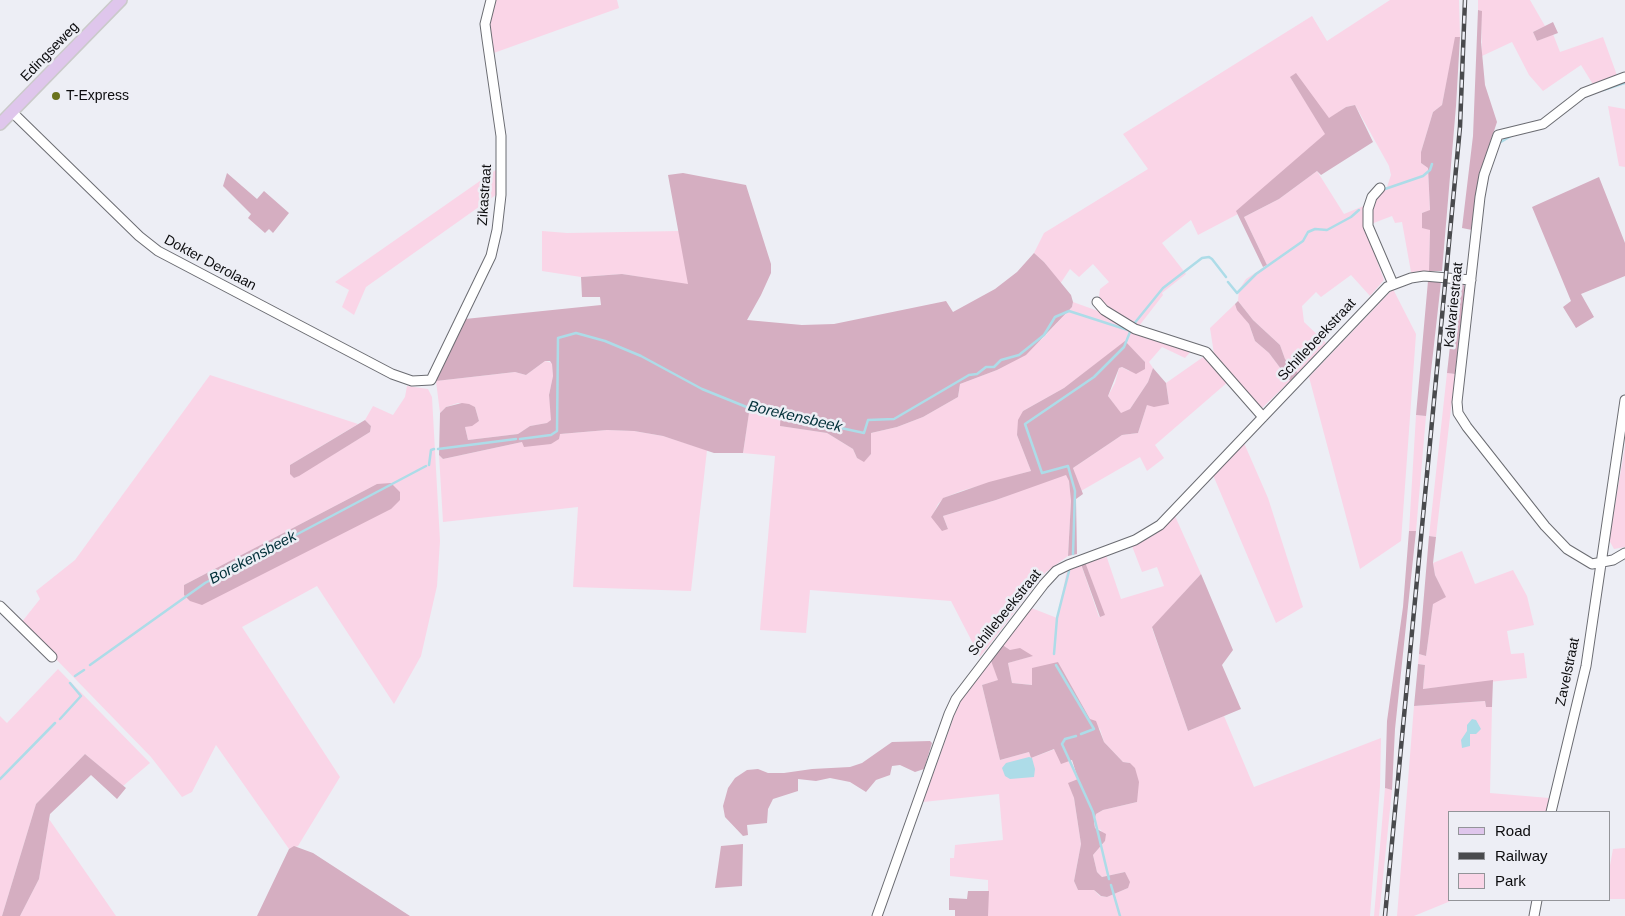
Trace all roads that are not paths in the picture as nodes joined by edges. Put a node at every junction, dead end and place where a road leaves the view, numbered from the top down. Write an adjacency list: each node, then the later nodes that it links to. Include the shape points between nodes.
1 (121, 0): 4 (main road, Edingseweg)
2 (491, 0): 10 (street, Zikastraat, via 486,39 502,152 502,195 497,230 491,256)
3 (1625, 77): 7 (street, Kalvariestraat, via 1583,92 1543,124 1498,135 1484,174)
4 (12, 112): 5 (main road, Edingseweg); 10 (street, Dokter Derolaan, via 158,251 392,374 412,381)
5 (0, 124)
6 (1380, 188): 8 (street, via 1368,209 1368,226)
7 (1471, 280): 8 (street, via 1424,276); 14 (street, Kalvariestraat, via 1458,413 1482,448 1556,539 1584,560)
8 (1392, 284): 12 (street, Schillebeekstraat)
9 (1097, 302): 12 (street, via 1135,329 1206,352)
10 (431, 380)
11 (1625, 400): 14 (street, Zavelstraat)
12 (1263, 417): 19 (street, Schillebeekstraat, via 1160,525 1135,540 1068,564 1056,572 964,686 949,714)
13 (1625, 553): 14 (street)
14 (1599, 564): 17 (street, Zavelstraat, via 1586,666)
15 (0, 606): 16 (street)
16 (52, 657)
17 (1551, 811)
18 (1537, 901): 20 (street)
19 (877, 916)
20 (1534, 916)

